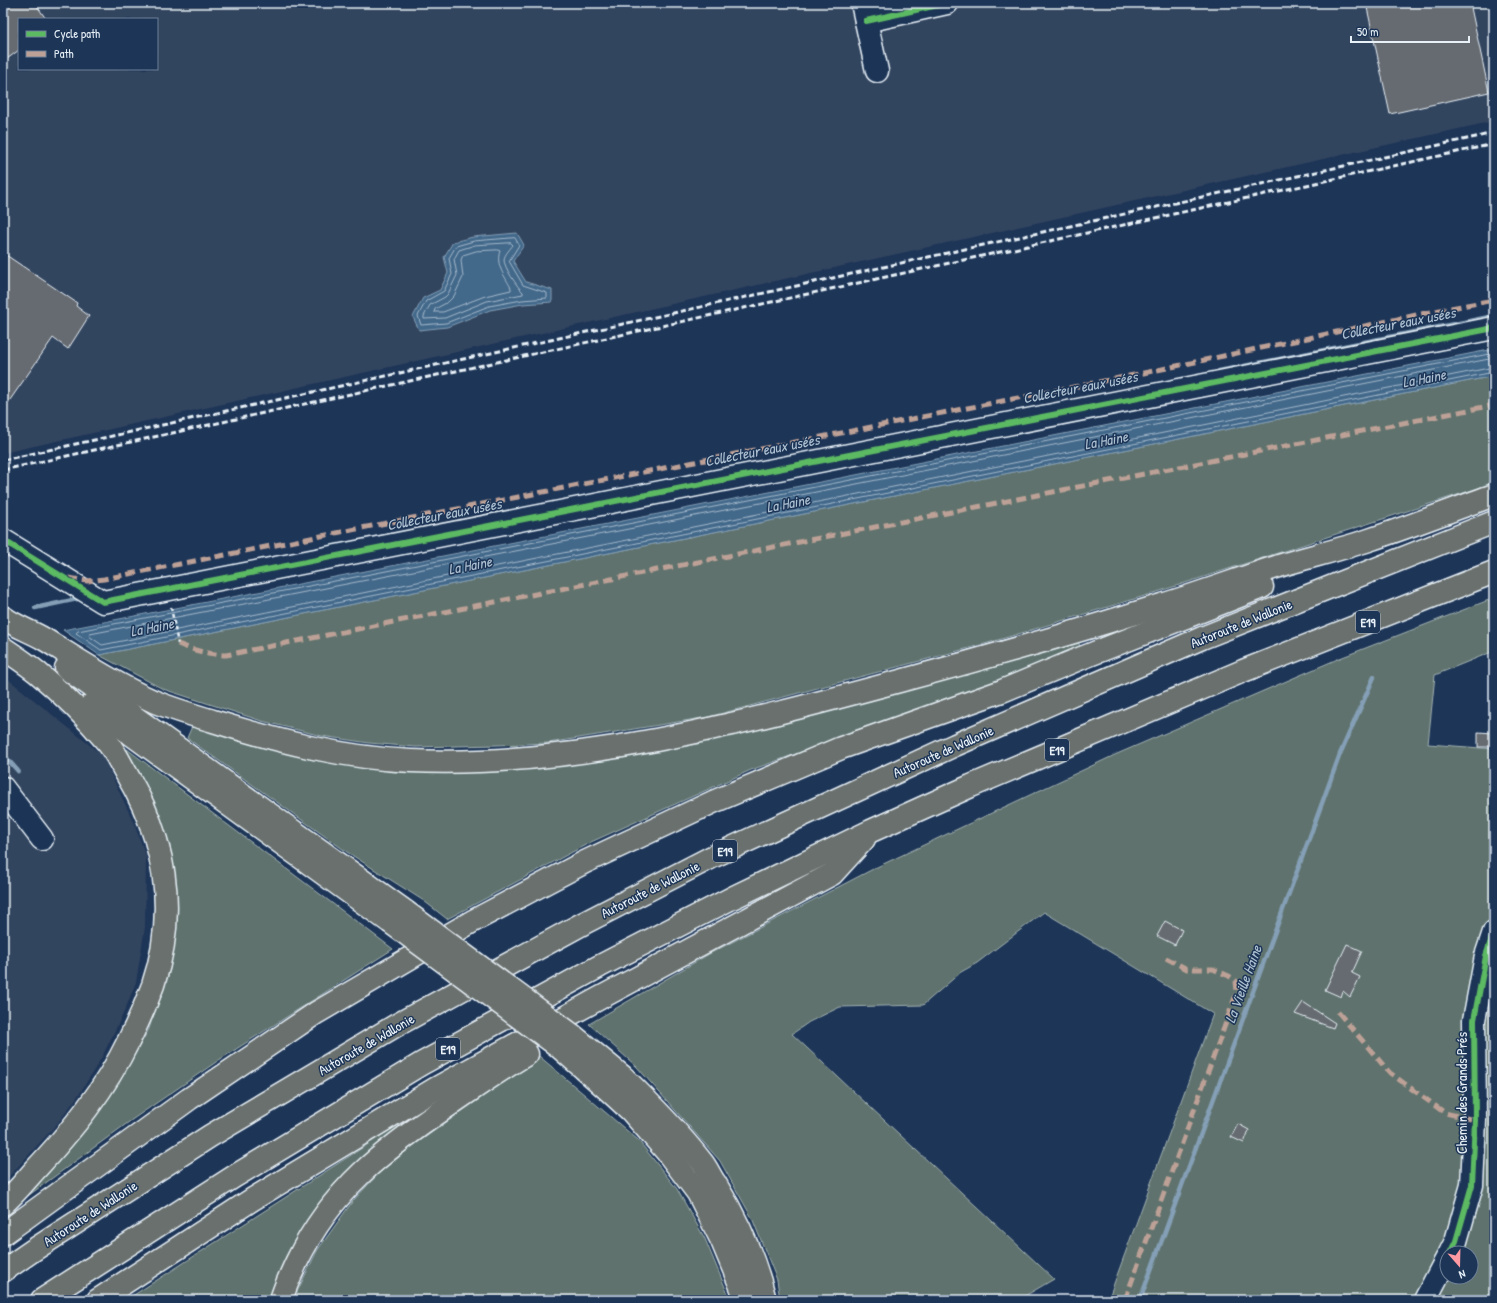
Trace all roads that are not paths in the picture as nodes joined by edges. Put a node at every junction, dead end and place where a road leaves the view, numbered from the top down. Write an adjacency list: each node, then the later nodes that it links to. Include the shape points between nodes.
1 (947, 3): 2 (street)
2 (864, 12): 3 (street)
3 (877, 71)
4 (1494, 328): 7 (street, via 103,602)
5 (1494, 495): 8 (highway)
6 (1494, 522): 23 (highway, Autoroute de Wallonie / E19, via 1195,641 955,745 712,857 395,1026 210,1136)
7 (3, 540)
8 (1365, 541): 10 (highway, via 991,657 785,711 630,744 481,762 408,761 358,755 298,745 252,733 154,701 88,667 39,636); 21 (highway, via 1296,573 1002,691 841,748 713,802 585,862 473,921 316,1013 189,1099)
9 (1494, 572): 14 (highway, E19, via 1243,671)
10 (9, 621): 16 (highway, via 25,639)
11 (3, 648): 12 (highway)
12 (37, 672): 16 (highway, via 63,684); 20 (highway, via 74,706 108,743 139,795 153,828 162,859 166,914 153,984 119,1060 74,1127)
13 (3, 788): 15 (street)
14 (871, 831): 18 (highway, via 832,874); 25 (highway, E19, via 732,898 600,966 421,1064 235,1176)
15 (42, 839)
16 (398, 917): 19 (highway, bridge, via 558,1046)
17 (1494, 932): 22 (street, Chemin des Grands Prés, via 1486,956 1474,1020 1475,1120 1472,1185)
18 (678, 955): 26 (highway, via 435,1089 254,1199); 27 (highway, via 594,1013 502,1069 404,1136 367,1167 336,1199 307,1241 284,1288)
19 (614, 1083): 28 (highway, via 637,1117 698,1193 722,1240); 29 (highway, via 663,1118 702,1163 725,1200 743,1237 760,1279)
20 (3, 1204)
21 (3, 1234)
22 (1454, 1245)
23 (3, 1271)
24 (1439, 1273): 30 (street)
25 (42, 1300)
26 (98, 1300)
27 (281, 1300)
28 (744, 1300)
29 (765, 1300)
30 (1424, 1300)

